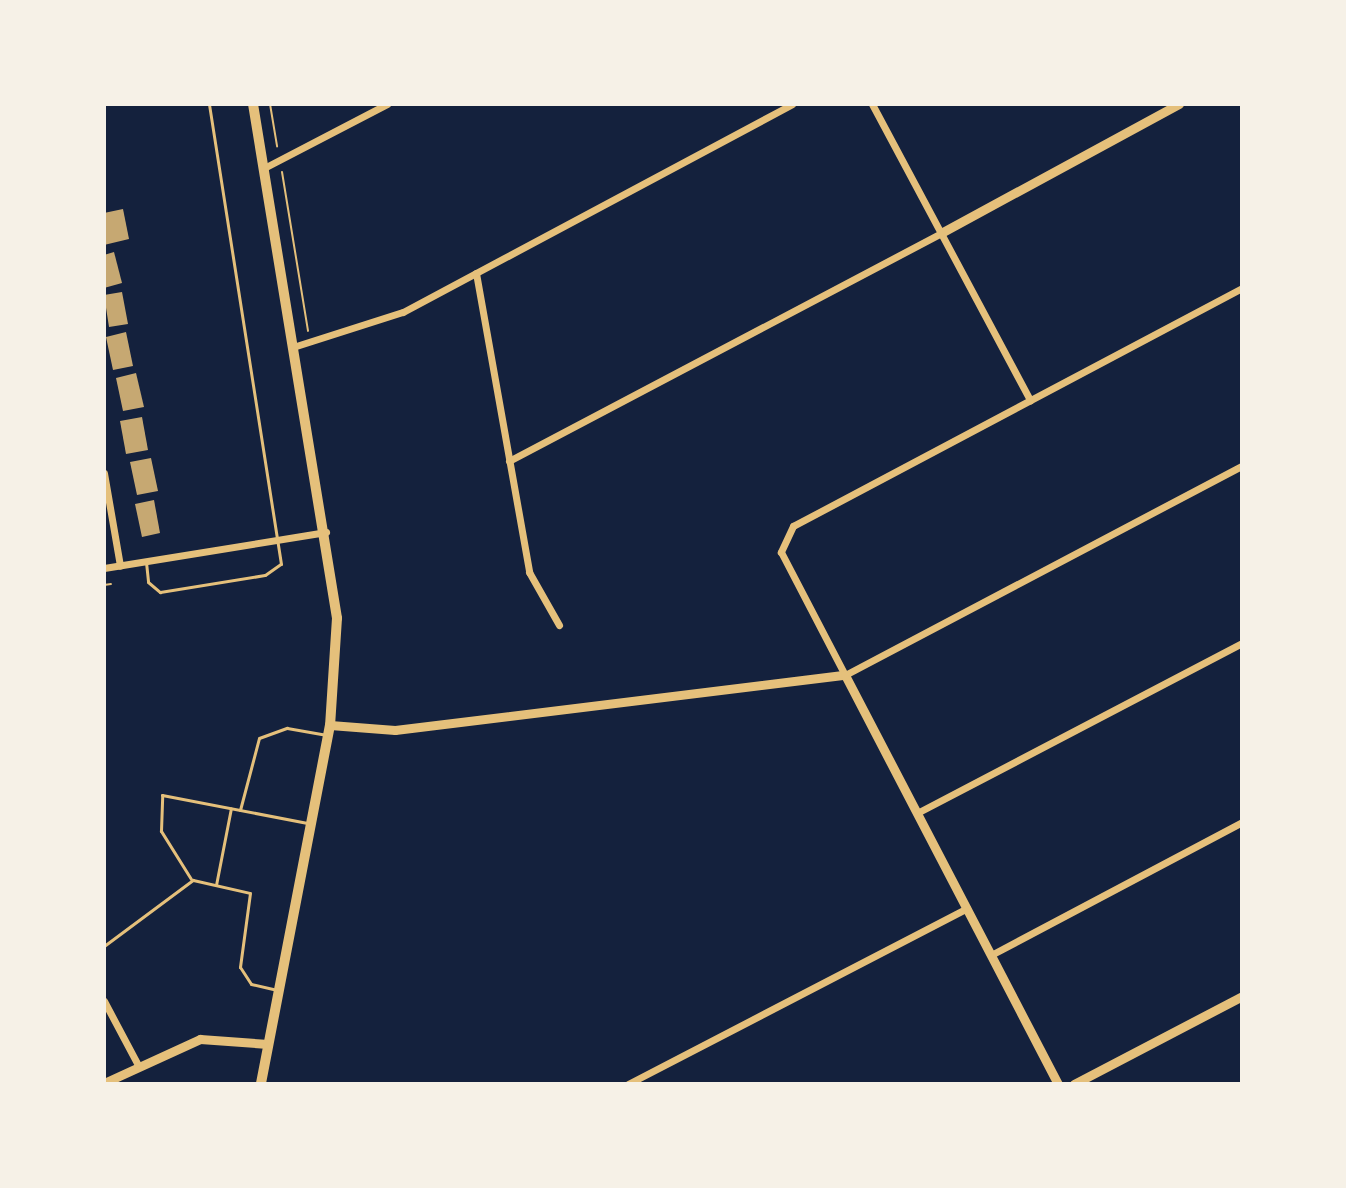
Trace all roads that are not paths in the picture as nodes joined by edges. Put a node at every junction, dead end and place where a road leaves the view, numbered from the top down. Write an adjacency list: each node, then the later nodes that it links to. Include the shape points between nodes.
1 (209, 104): 17 (lane)
2 (253, 104): 7 (main road)
3 (387, 104): 7 (street)
4 (792, 104): 9 (street)
5 (872, 104): 8 (street)
6 (1179, 104): 8 (street)
7 (264, 168): 11 (main road)
8 (941, 233): 12 (street); 13 (street)
9 (476, 273): 11 (street, via 375,325); 13 (street)
10 (1242, 288): 12 (street)
11 (293, 347): 16 (main road)
12 (1030, 400): 23 (street, via 793,526 782,543 783,560)
13 (509, 461): 21 (street, via 529,572)
14 (1242, 466): 23 (street)
15 (104, 473): 19 (street)
16 (326, 532): 17 (street); 24 (main road, via 337,618)
17 (277, 539): 18 (street); 18 (lane, via 281,564 265,575 160,592 148,582)
18 (146, 561): 19 (street)
19 (120, 566): 20 (street)
20 (104, 568)
21 (559, 625)
22 (1242, 643): 27 (street)
23 (845, 675): 24 (street, via 395,730); 27 (street)
24 (329, 731): 26 (lane, via 287,728 259,738); 29 (main road)
25 (231, 808): 26 (lane); 30 (lane, via 162,795 168,850); 31 (lane)
26 (240, 810): 29 (lane)
27 (917, 813): 32 (street)
28 (1242, 822): 34 (street)
29 (311, 824): 35 (main road)
30 (193, 880): 31 (lane); 33 (lane)
31 (216, 885): 35 (lane, via 250,893 240,967 251,984)
32 (967, 908): 34 (street); 42 (street)
33 (104, 946)
34 (991, 955): 43 (street)
35 (278, 991): 38 (main road)
36 (1242, 996): 44 (street)
37 (104, 1001): 39 (street)
38 (268, 1044): 39 (street, via 200,1039); 41 (main road)
39 (138, 1065): 40 (street)
40 (104, 1083)
41 (261, 1084)
42 (628, 1084)
43 (1058, 1084)
44 (1074, 1084)

